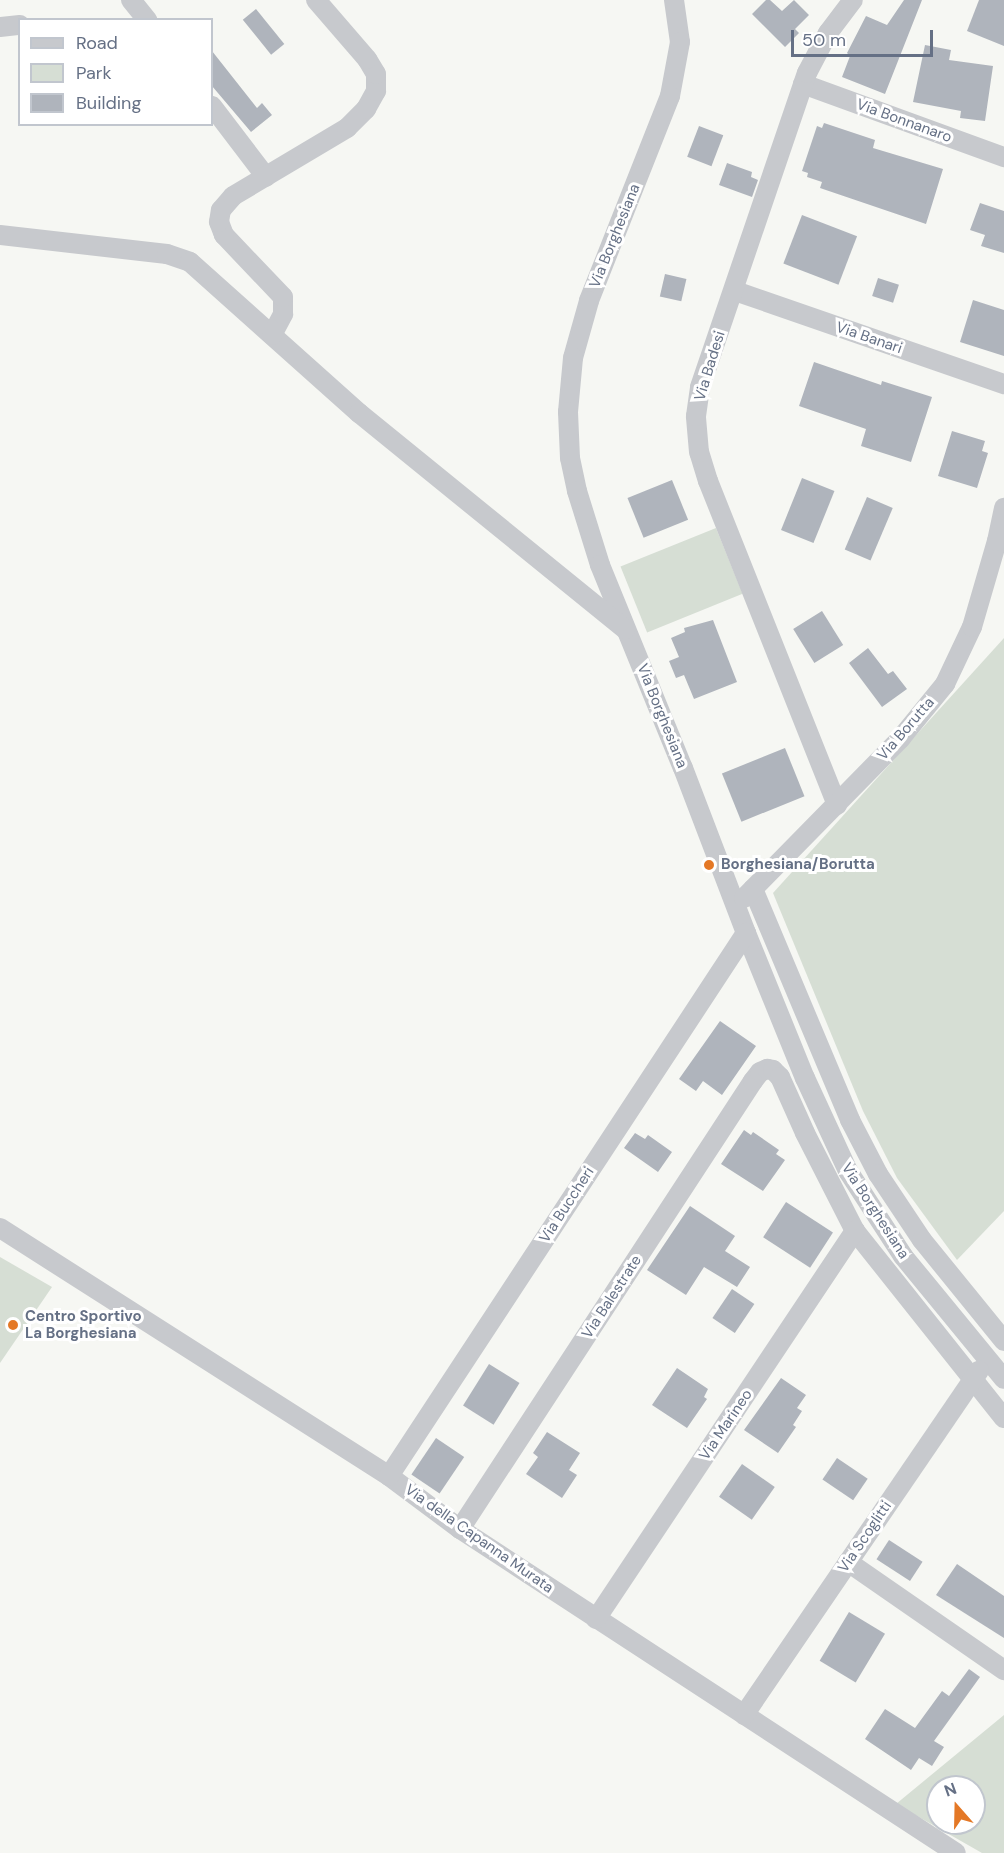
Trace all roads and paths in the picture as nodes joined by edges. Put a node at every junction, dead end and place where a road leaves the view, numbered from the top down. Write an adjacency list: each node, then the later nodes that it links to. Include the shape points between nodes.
1 (131, 0): 5 (street)
2 (316, 0): 11 (street, via 370,64 377,80 376,91 366,110 347,128)
3 (674, 0): 18 (street, Via Borghesiana, via 680,42 675,80 587,308 569,386 569,438 575,485)
4 (853, 0): 8 (street, Via Badesi, via 824,39)
5 (145, 18)
6 (18, 25): 7 (street)
7 (0, 27)
8 (803, 84): 10 (street, Via Bonnanaro); 13 (street, Via Badesi)
9 (213, 107): 11 (street)
10 (1004, 157)
11 (266, 177): 14 (street, via 228,200 219,222 228,240 283,297 283,314)
12 (0, 235): 14 (street, via 184,258)
13 (735, 291): 15 (street, Via Banari); 19 (street, Via Badesi, via 700,387 696,416 699,452)
14 (272, 335): 18 (street, via 359,413)
15 (1004, 384)
16 (1004, 508): 17 (street, Via Borutta)
17 (1001, 537): 19 (street, Via Borutta, via 972,627 950,676 913,724)
18 (626, 630): 21 (street, Via Borghesiana)
19 (837, 805): 20 (street, Via Borutta)
20 (753, 889): 21 (street, Via Borutta); 26 (street, Via Borghesiana, via 850,1120 878,1174)
21 (735, 906): 22 (street, Via Borghesiana)
22 (746, 933): 27 (street, Via Borghesiana, via 848,1172); 33 (street, Via Buccheri)
23 (767, 1069): 25 (street, Via Borghesiana, via 780,1077); 34 (street, Via Balestrate, via 753,1081)
24 (0, 1227): 33 (street, Via della Capanna Murata)
25 (855, 1231): 31 (street, Via Borghesiana); 36 (street, Via Marineo)
26 (922, 1240): 27 (street); 28 (street, Via Borghesiana)
27 (903, 1256): 29 (street, Via Borghesiana)
28 (1004, 1341)
29 (987, 1358): 30 (street, Via Borghesiana); 31 (street, Via Scoglitti)
30 (1004, 1379)
31 (973, 1380): 32 (street, Via Borghesiana); 35 (street, Via Scoglitti)
32 (1004, 1418)
33 (389, 1476): 34 (street, Via della Capanna Murata)
34 (460, 1529): 36 (street, Via della Capanna Murata)
35 (848, 1562): 37 (street); 38 (street, Via Scoglitti)
36 (596, 1619): 38 (street, Via della Capanna Murata)
37 (1004, 1670)
38 (744, 1715): 39 (street, Via della Capanna Murata)
39 (946, 1850)

